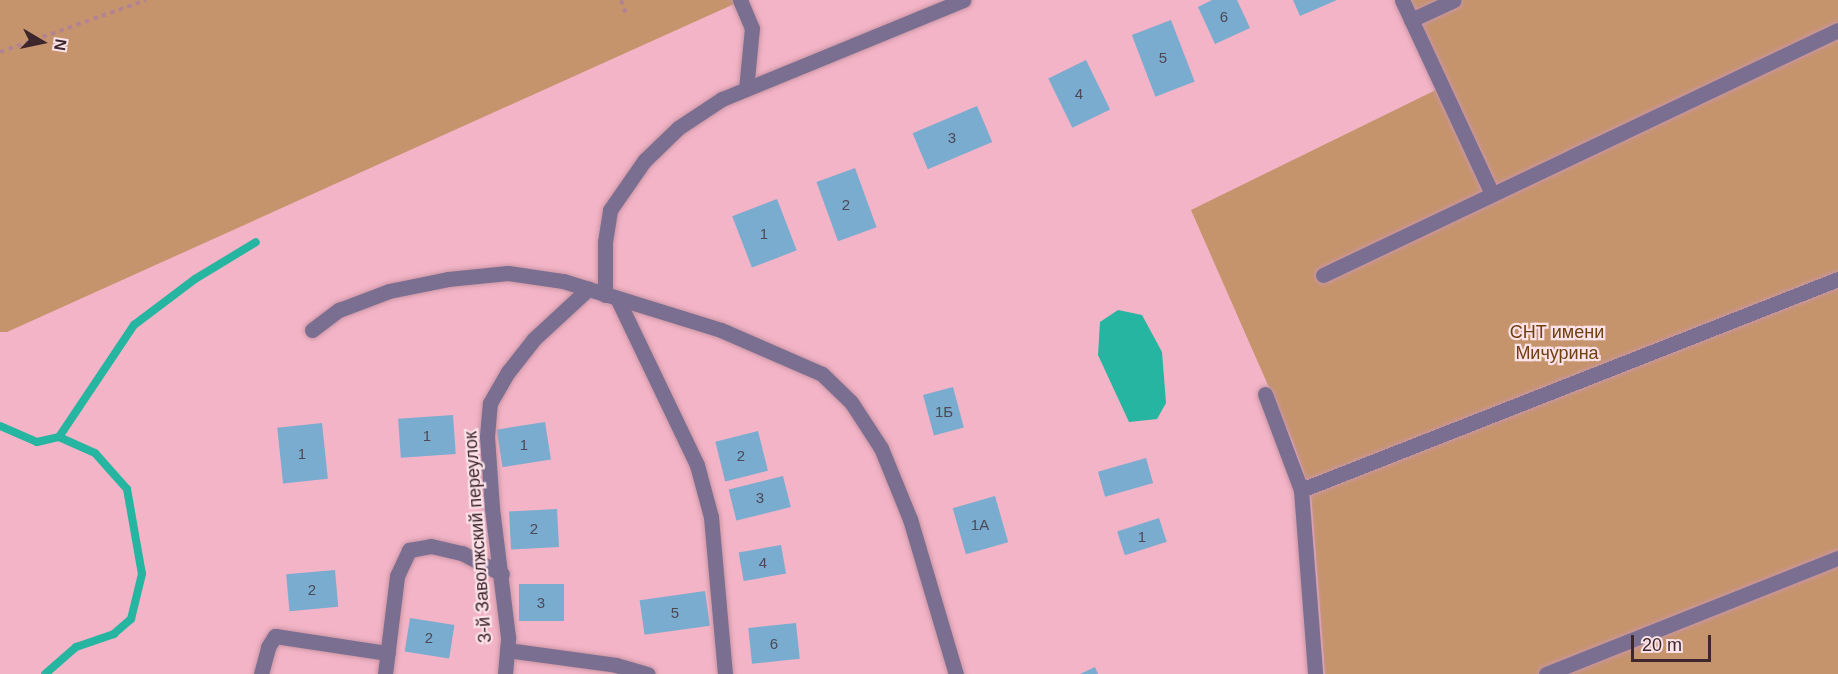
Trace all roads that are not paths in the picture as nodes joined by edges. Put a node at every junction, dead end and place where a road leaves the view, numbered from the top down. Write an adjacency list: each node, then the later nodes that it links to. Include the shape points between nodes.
1 (740, 0): 7 (street, via 752,28)
2 (963, 0): 7 (street)
3 (1402, 0): 5 (street)
4 (1454, 0): 5 (street)
5 (1411, 20): 8 (street)
6 (1838, 30): 8 (street)
7 (746, 89): 12 (street, via 722,99 678,128 625,185 610,210 605,242)
8 (1492, 195): 9 (street)
9 (1323, 275)
10 (1838, 279): 15 (street)
11 (588, 289): 12 (street); 13 (street, via 508,273 448,279 389,291 339,310); 17 (street, 3-й Заволжский переулок, via 534,339 490,403 488,448)
12 (611, 296): 24 (street, via 697,465 711,517); 25 (street, via 721,330 822,374 850,402 881,448 910,519)
13 (312, 330)
14 (1265, 394): 15 (street)
15 (1301, 490): 26 (street)
16 (1838, 558): 27 (street)
17 (502, 574): 18 (street, 3-й Заволжский переулок); 19 (street, via 462,552 431,546 409,550 397,576)
18 (507, 650): 22 (street, 3-й Заволжский переулок); 23 (street, via 616,665)
19 (388, 653): 20 (street, via 275,636); 21 (street)
20 (261, 674)
21 (385, 674)
22 (505, 674)
23 (648, 674)
24 (724, 674)
25 (956, 674)
26 (1315, 674)
27 (1546, 674)

